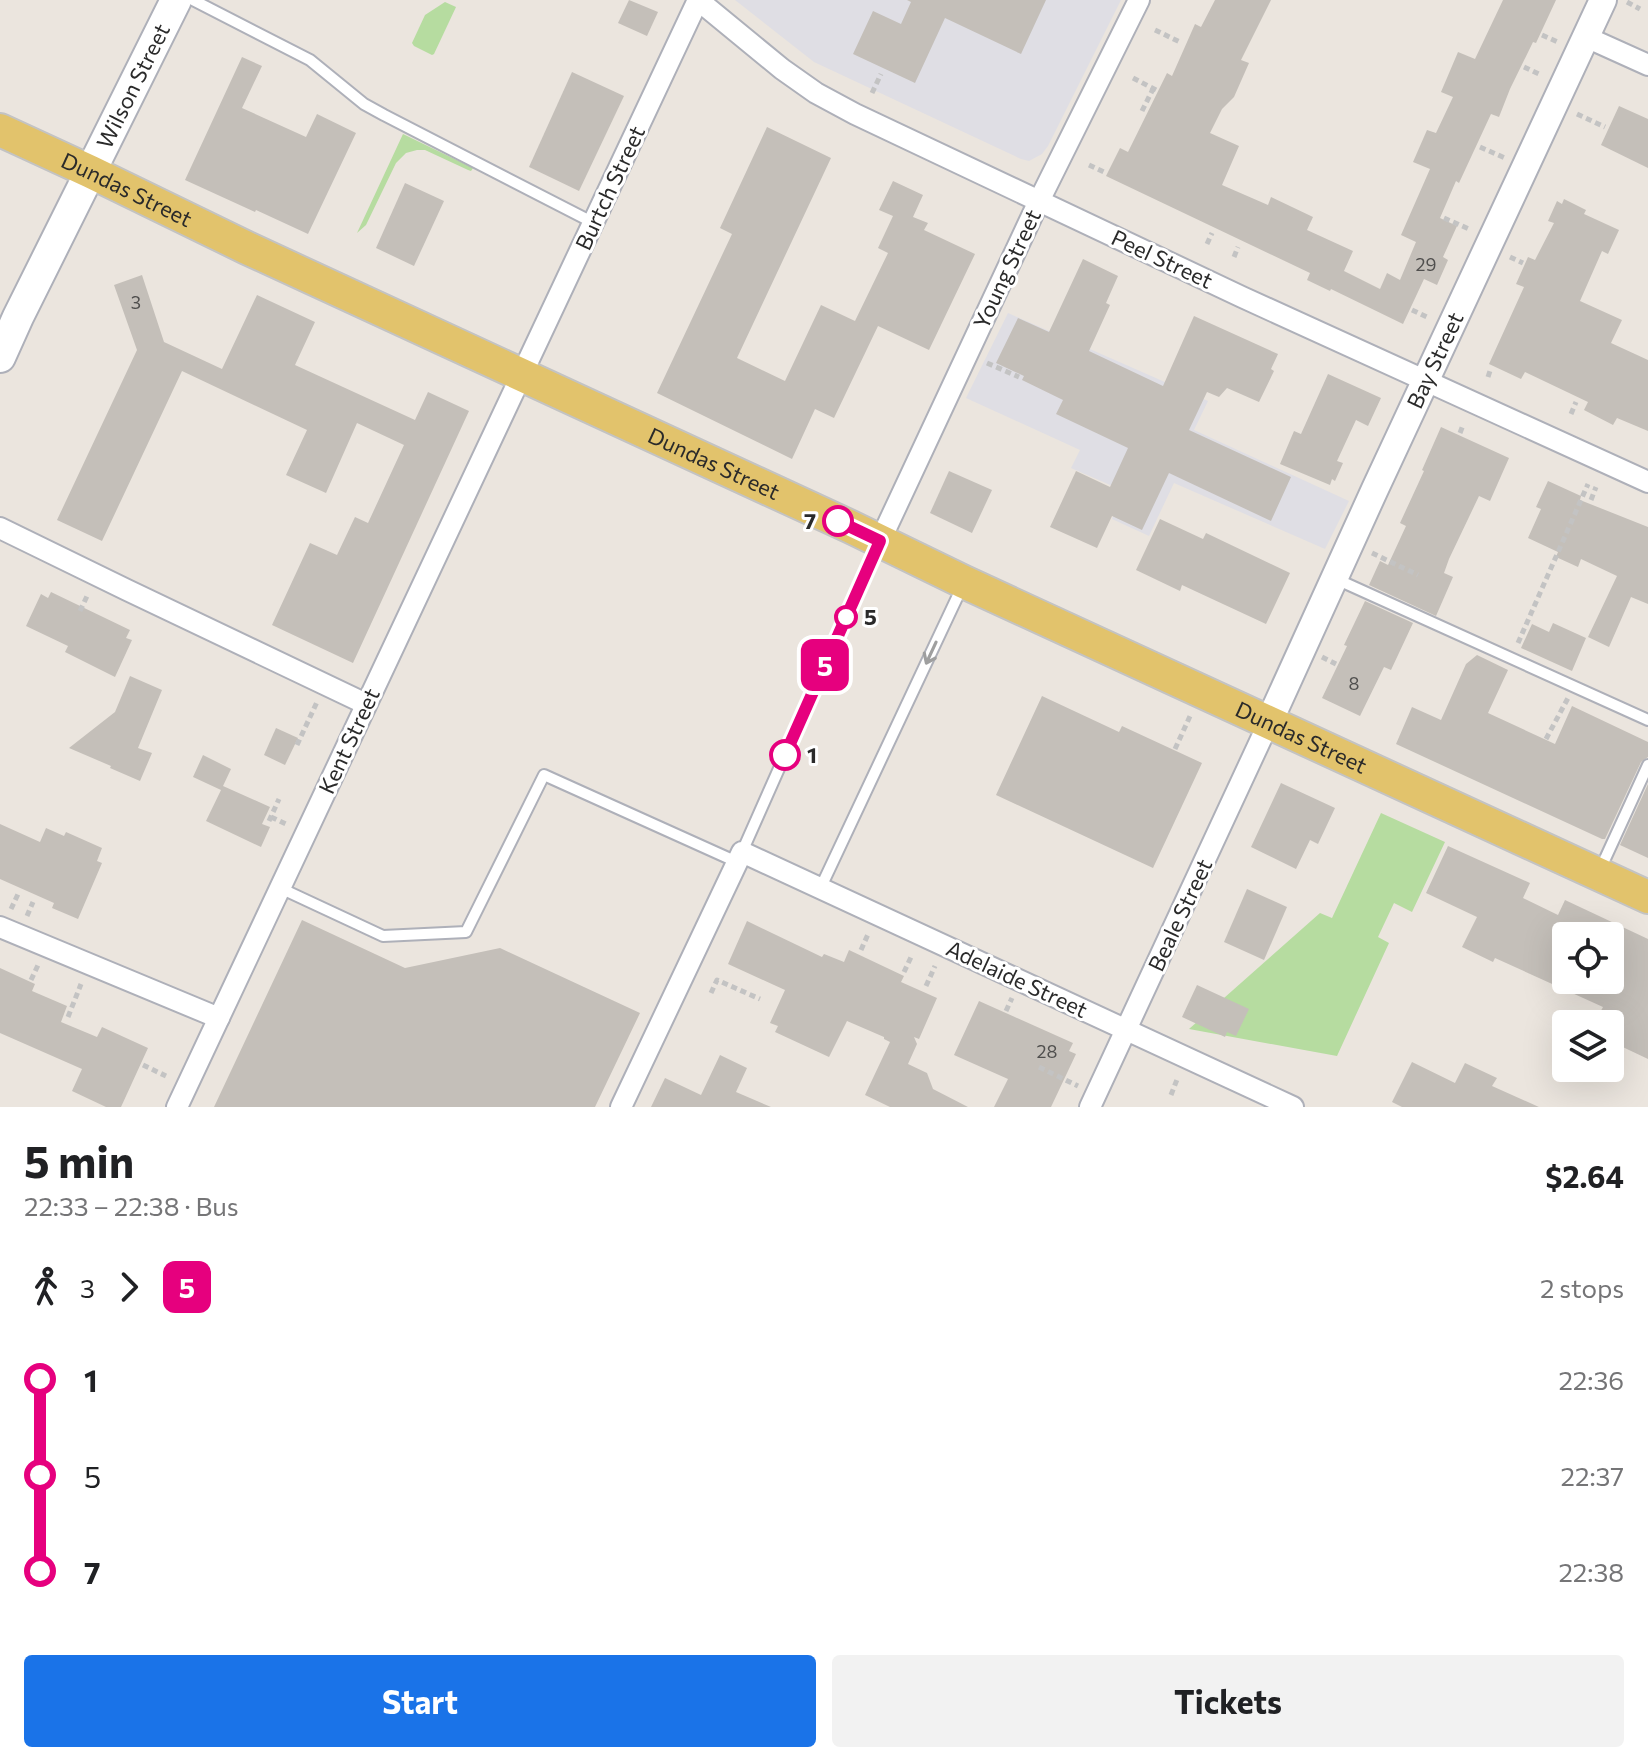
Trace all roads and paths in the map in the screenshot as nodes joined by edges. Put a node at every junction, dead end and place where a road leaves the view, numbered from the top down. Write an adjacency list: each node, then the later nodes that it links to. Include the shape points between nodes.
1 (176, 0): 25 (main road, Wilson Street)
2 (193, 0): 29 (lane, via 310,60 364,104)
3 (698, 0): 27 (street, Peel Street, via 816,93); 29 (street, Burtch Street)
4 (1139, 0): 27 (street, Young Street)
5 (1603, 0): 10 (street, Bay Street)
6 (1624, 1): 7 (path)
7 (1640, 9)
8 (1155, 30): 11 (path)
9 (1542, 35): 10 (path)
10 (1575, 41): 12 (street); 45 (street, Bay Street)
11 (1182, 43)
12 (1648, 65)
13 (1524, 67): 16 (path)
14 (881, 74): 17 (path)
15 (1133, 78): 18 (path, via 1155,90)
16 (1548, 79)
17 (872, 93)
18 (1142, 111)
19 (1571, 112): 20 (path)
20 (1605, 127)
21 (0, 130): 25 (main road, Dundas Street)
22 (1480, 147): 23 (path)
23 (1510, 160)
24 (1089, 165): 26 (path)
25 (91, 172): 39 (main road, Wilson Street); 42 (main road, Dundas Street)
26 (1104, 172)
27 (1039, 201): 45 (street, Peel Street); 55 (street, Young Street)
28 (1444, 218): 31 (path)
29 (594, 223): 42 (street, Burtch Street)
30 (1212, 233): 32 (path)
31 (1477, 233)
32 (1207, 244)
33 (1238, 247): 35 (path)
34 (1504, 254): 36 (path)
35 (1234, 257)
36 (1523, 263)
37 (1412, 310): 38 (path)
38 (1436, 321)
39 (0, 357)
40 (981, 360): 43 (path)
41 (1491, 368): 44 (path)
42 (522, 376): 55 (main road, Dundas Street); 65 (street, Kent Street)
43 (1019, 377)
44 (1488, 377)
45 (1426, 381): 50 (street, Peel Street); 58 (street, Bay Street)
46 (1576, 402): 47 (path)
47 (1571, 414)
48 (1463, 425): 49 (path)
49 (1460, 433)
50 (1648, 482)
51 (1588, 484): 62 (path)
52 (1596, 487): 53 (path)
53 (1591, 500)
54 (0, 528): 65 (street)
55 (880, 541): 59 (main road, Dundas Street); 75 (lane)
56 (1368, 551): 57 (path)
57 (1418, 575)
58 (1335, 578): 62 (lane); 68 (street, Bay Street)
59 (964, 582): 68 (main road, Dundas Street); 78 (lane, one-way to 78)
60 (89, 591): 61 (path)
61 (80, 611)
62 (1512, 658): 63 (lane)
63 (1574, 686): 67 (lane); 69 (path)
64 (318, 701): 70 (path, via 301,727)
65 (366, 704): 77 (street, Kent Street)
66 (1191, 714): 71 (path)
67 (1648, 720)
68 (1269, 722): 76 (main road, Dundas Street); 99 (street, Beale Street)
69 (1546, 739)
70 (297, 745)
71 (1175, 749)
72 (1648, 765): 76 (lane)
73 (279, 799): 74 (path, via 270,819)
74 (288, 825)
75 (739, 857): 77 (lane, via 544,775 466,932 383,936); 78 (street, Adelaide Street); 107 (street)
76 (1598, 874): 80 (main road, Dundas Street)
77 (280, 888): 98 (street, Kent Street)
78 (820, 889): 99 (street, Adelaide Street)
79 (19, 892): 83 (path)
80 (1648, 897)
81 (33, 902): 82 (path)
82 (27, 916)
83 (6, 918): 98 (street)
84 (869, 932): 85 (path)
85 (861, 950)
86 (913, 952): 89 (path)
87 (39, 962): 90 (path)
88 (937, 963): 92 (path)
89 (904, 972)
90 (31, 980)
91 (83, 980): 97 (path)
92 (926, 986)
93 (711, 993): 95 (path, via 717,980)
94 (1012, 997): 96 (path)
95 (760, 999)
96 (1006, 1011)
97 (68, 1017)
98 (219, 1018): 106 (street, Kent Street)
99 (1127, 1030): 108 (street, Beale Street); 109 (street, Adelaide Street)
100 (143, 1065): 102 (path)
101 (1039, 1067): 104 (path)
102 (166, 1076)
103 (1179, 1076): 105 (path)
104 (1081, 1087)
105 (1171, 1095)
106 (177, 1107)
107 (621, 1107)
108 (1090, 1107)
109 (1293, 1107)

